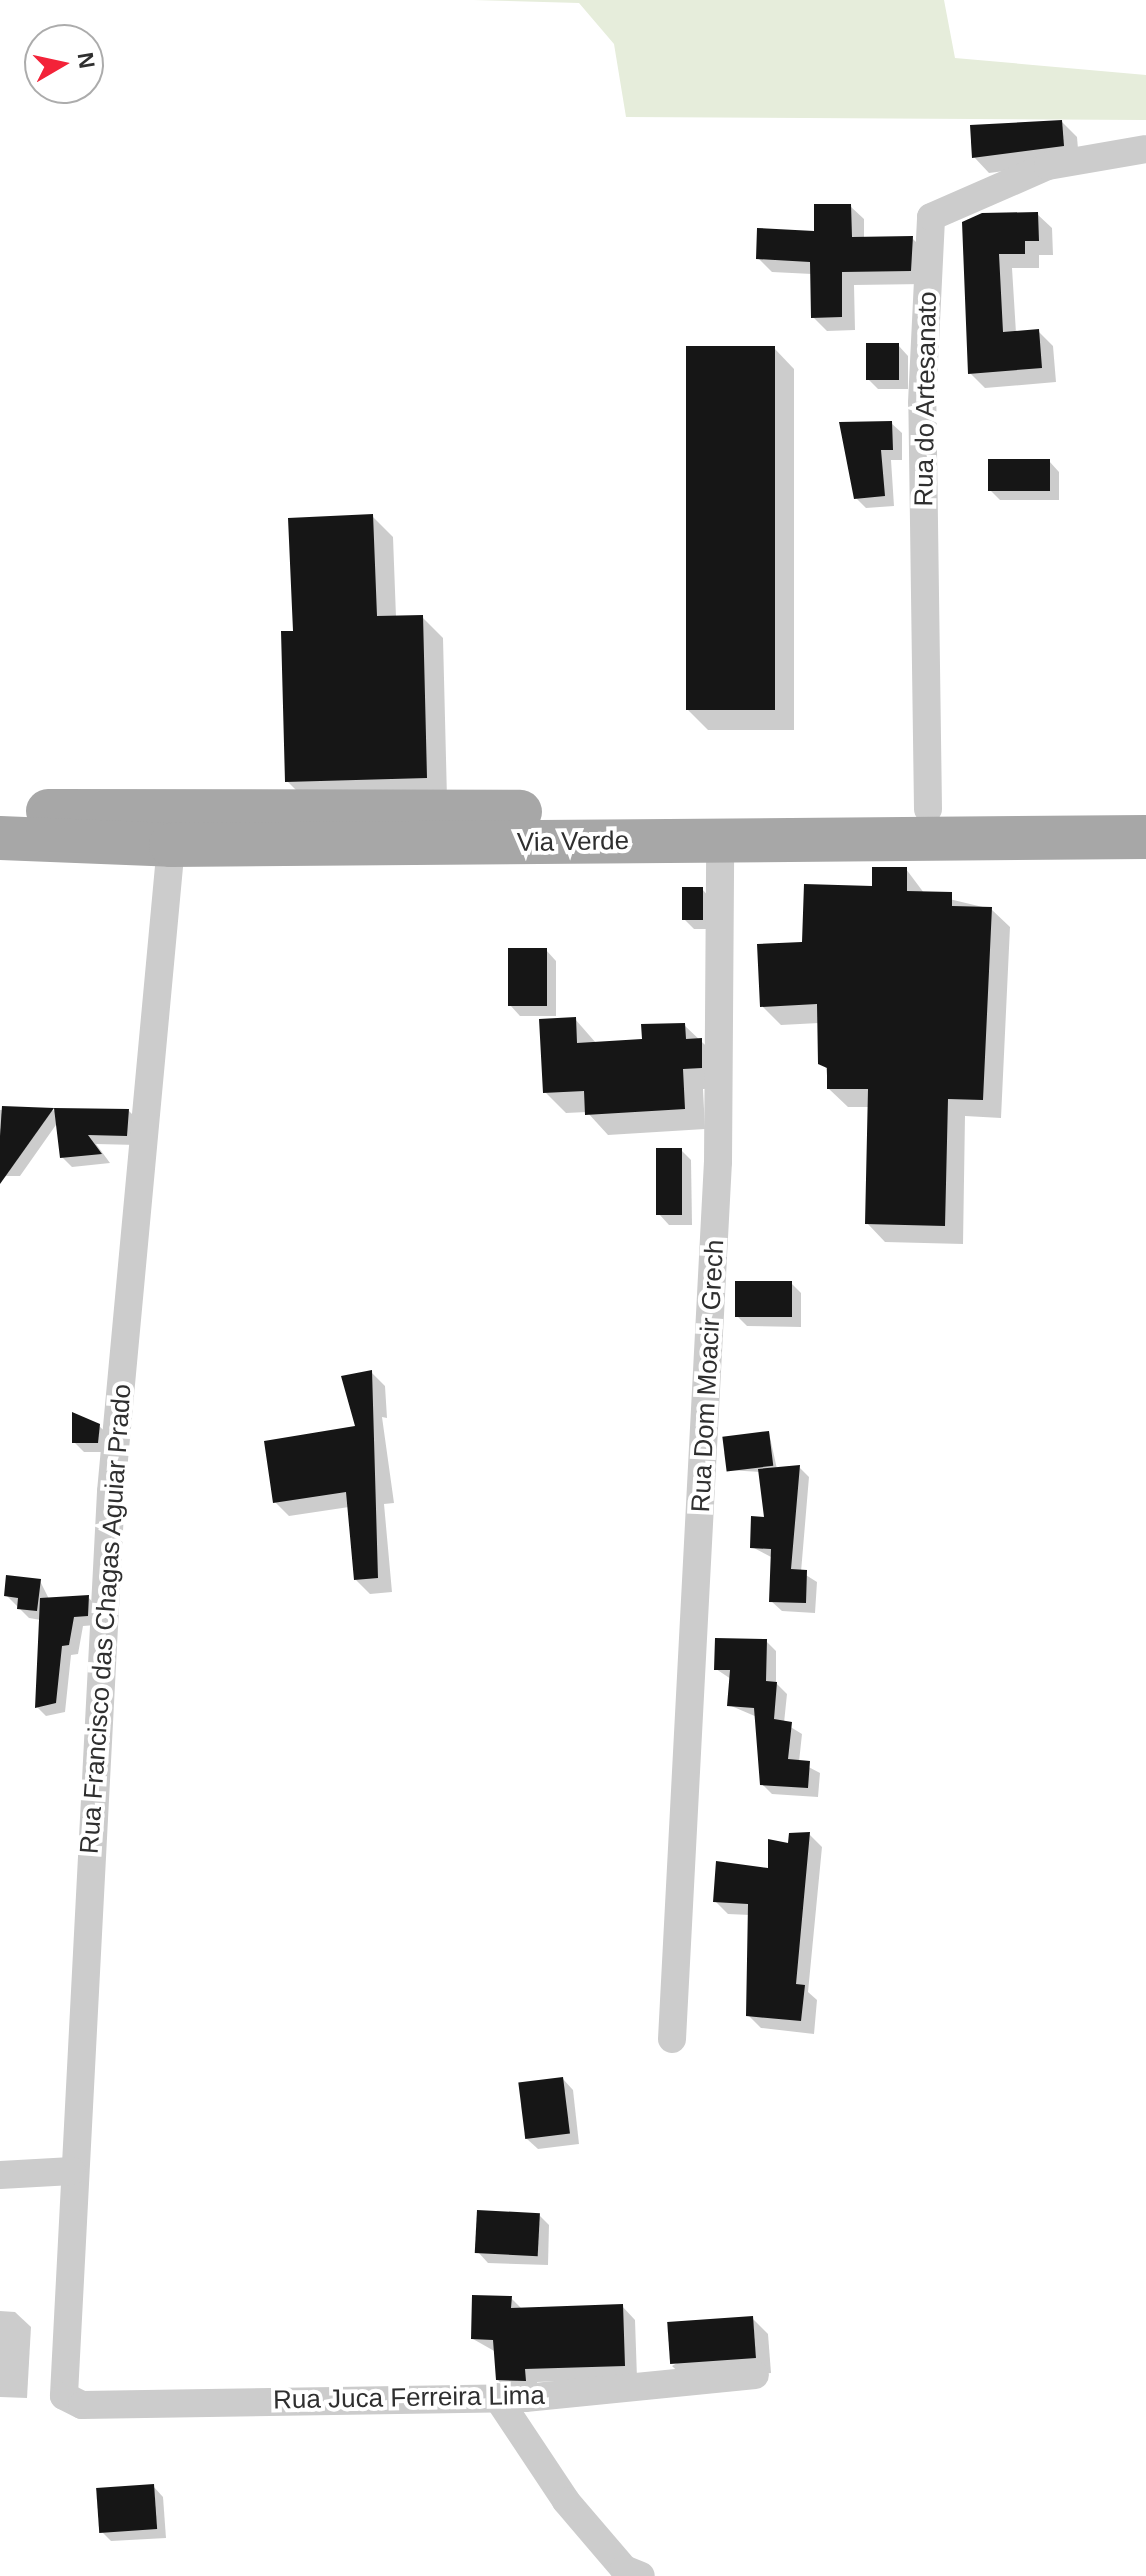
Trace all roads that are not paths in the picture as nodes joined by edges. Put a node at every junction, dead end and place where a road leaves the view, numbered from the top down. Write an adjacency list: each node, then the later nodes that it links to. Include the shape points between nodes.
1 (1146, 149): 3 (street, Rua do Artesanato, via 1048,166 931,217 922,403)
2 (1146, 807): 3 (main road, Via Verde)
3 (928, 809): 4 (main road, Via Verde)
4 (0, 811)
5 (1146, 837): 7 (main road, Via Verde)
6 (0, 838): 8 (main road, Via Verde)
7 (720, 840): 8 (main road, Via Verde); 9 (street, Rua Dom Moacir Grech, via 718,1162)
8 (171, 845): 10 (street, Rua Francisco das Chagas Aguiar Prado, via 111,1492)
9 (672, 2039)
10 (72, 2171): 11 (street); 13 (street, Rua Francisco das Chagas Aguiar Prado)
11 (0, 2175)
12 (755, 2375): 14 (street, Rua Juca Ferreira Lima)
13 (64, 2396): 14 (street, Rua Juca Ferreira Lima, via 82,2405)
14 (497, 2397): 15 (street, via 566,2501 624,2569)
15 (641, 2576)

